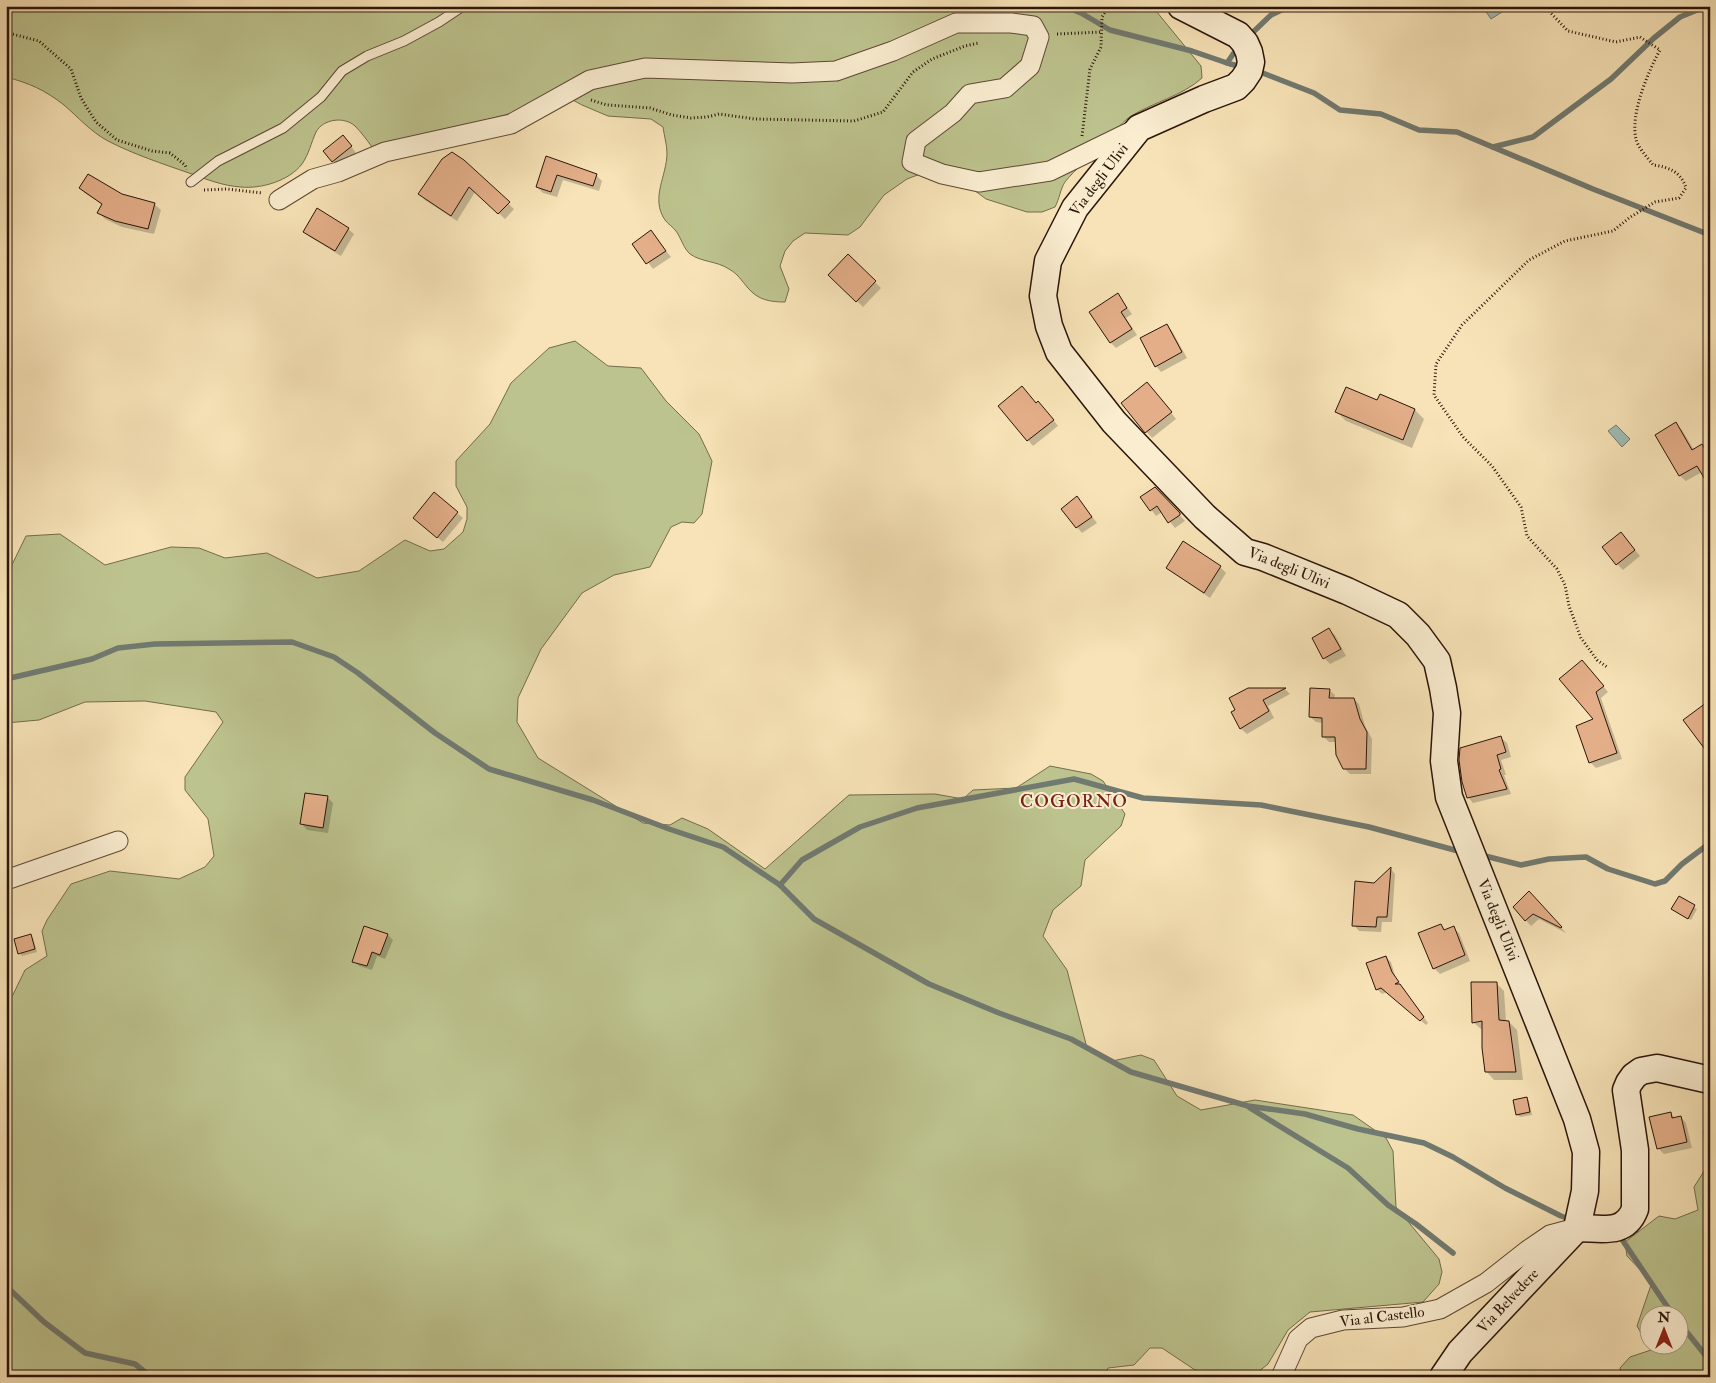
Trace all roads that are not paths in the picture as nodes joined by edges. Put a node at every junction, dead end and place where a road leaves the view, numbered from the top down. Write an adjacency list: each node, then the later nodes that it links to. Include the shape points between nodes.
1 (463, 6): 4 (lane, via 404,41 367,56 342,71 321,97 283,128 218,161)
2 (1182, 6): 3 (street, Via degli Ulivi, via 1238,35 1249,52 1249,71 1236,87)
3 (1139, 128): 5 (street, via 1050,171 978,182 942,174 912,162 916,141 954,113 970,94 1005,88 1030,66 1039,37 1033,26 956,23 893,51 836,71 792,73 645,68 590,80 511,124 385,152 313,179); 9 (street, Via degli Ulivi, via 1075,208 1048,261 1043,296 1059,352 1114,422 1205,517 1245,552 1398,615 1438,661 1447,713 1444,761 1449,797 1577,1119 1586,1152 1585,1191)
4 (191, 182)
5 (279, 200)
6 (118, 841): 7 (street)
7 (6, 880)
8 (1710, 1080): 9 (street, via 1657,1068 1634,1076 1626,1090 1635,1150 1633,1216 1628,1223 1613,1229)
9 (1577, 1228): 10 (street, Via al Castello, via 1550,1235 1486,1284 1440,1309 1403,1317 1343,1320 1311,1328 1298,1338); 11 (street, Via Belvedere, via 1460,1352)
10 (1281, 1377)
11 (1443, 1377)

